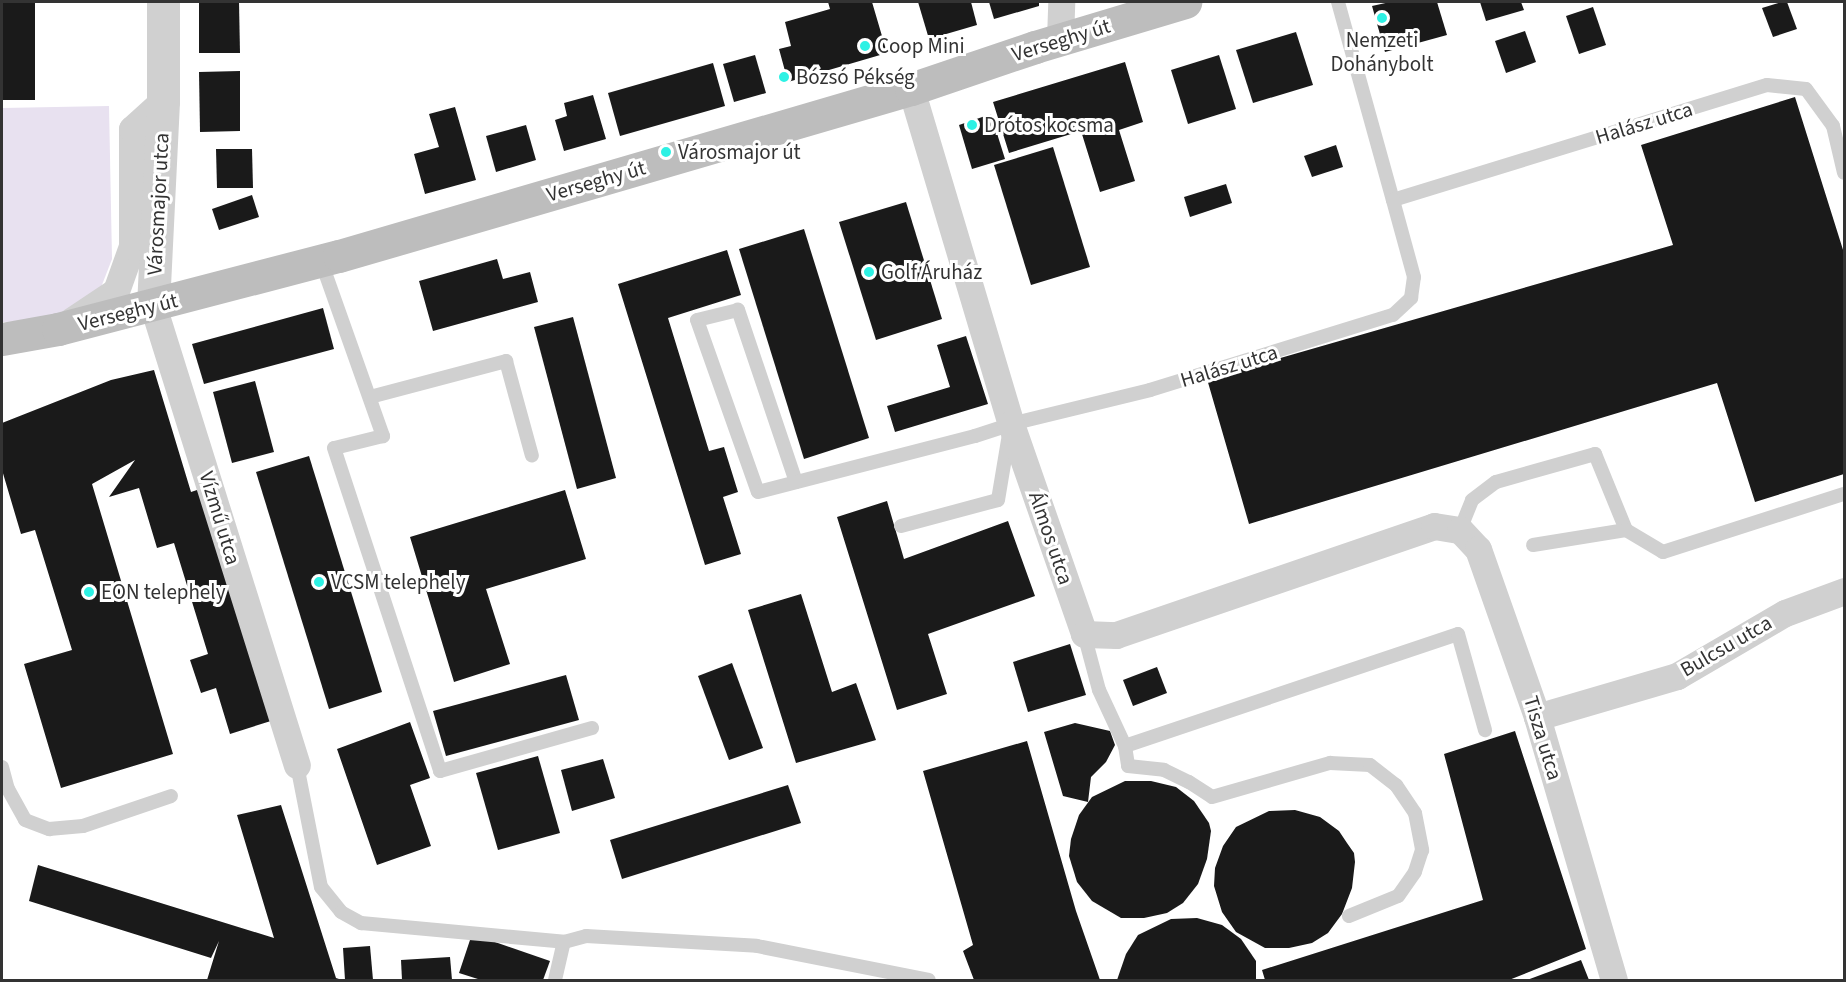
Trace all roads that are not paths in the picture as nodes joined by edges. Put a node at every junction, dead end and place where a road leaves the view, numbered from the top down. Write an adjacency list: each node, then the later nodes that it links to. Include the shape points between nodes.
1 (163, 2): 7 (street, Városmajor utca)
2 (1061, 2): 5 (street)
3 (1185, 2): 5 (main road, Verseghy út)
4 (1338, 2): 9 (lane, Halász utca)
5 (1060, 39): 6 (main road, Verseghy út)
6 (911, 89): 10 (main road, Verseghy út); 15 (street, Álmos utca)
7 (163, 101): 11 (street, Városmajor utca); 12 (street, Városmajor utca, via 132,129 132,246 116,291)
8 (1845, 173): 9 (lane, Halász utca, via 1833,126 1806,89 1767,85)
9 (1393, 200): 15 (lane, Halász utca, via 1414,277 1411,298 1393,315 1150,390)
10 (321, 261): 11 (main road, Verseghy út); 14 (lane)
11 (153, 306): 12 (main road, Verseghy út); 29 (street, Vízmű utca)
12 (58, 329): 13 (main road, Verseghy út)
13 (2, 339)
14 (370, 397): 16 (lane, via 506,361); 26 (lane, via 383,435 334,448 440,771)
15 (1011, 424): 17 (lane, Halász utca); 19 (lane, via 998,500); 24 (street, Álmos utca)
16 (532, 456)
17 (796, 482): 17 (lane, Halász utca, via 758,492 697,320 738,310)
18 (1845, 494): 21 (lane, via 1663,552)
19 (901, 526)
20 (1447, 528): 21 (lane, via 1472,500 1497,482 1595,453); 24 (street, via 1116,634); 25 (street, Tisza utca, via 1478,549)
21 (1626, 530): 22 (lane)
22 (1533, 546)
23 (1845, 591): 25 (street, Bulcsu utca, via 1785,613 1677,676)
24 (1084, 634): 28 (lane, via 1099,690)
25 (1537, 717): 36 (street, Tisza utca)
26 (592, 728)
27 (1485, 730): 28 (lane, via 1458,634)
28 (1125, 746): 32 (lane, via 1128,766 1164,770 1212,797 1330,763 1370,765 1396,785 1414,813 1422,850 1415,872 1398,896)
29 (297, 765): 33 (lane, via 321,887 341,912 361,923)
30 (2, 767): 31 (lane, via 8,789 25,820 49,829 83,826)
31 (171, 796)
32 (1349, 916)
33 (564, 942): 34 (lane); 35 (lane, via 586,936 757,946)
34 (555, 981)
35 (928, 981)
36 (1614, 981)

